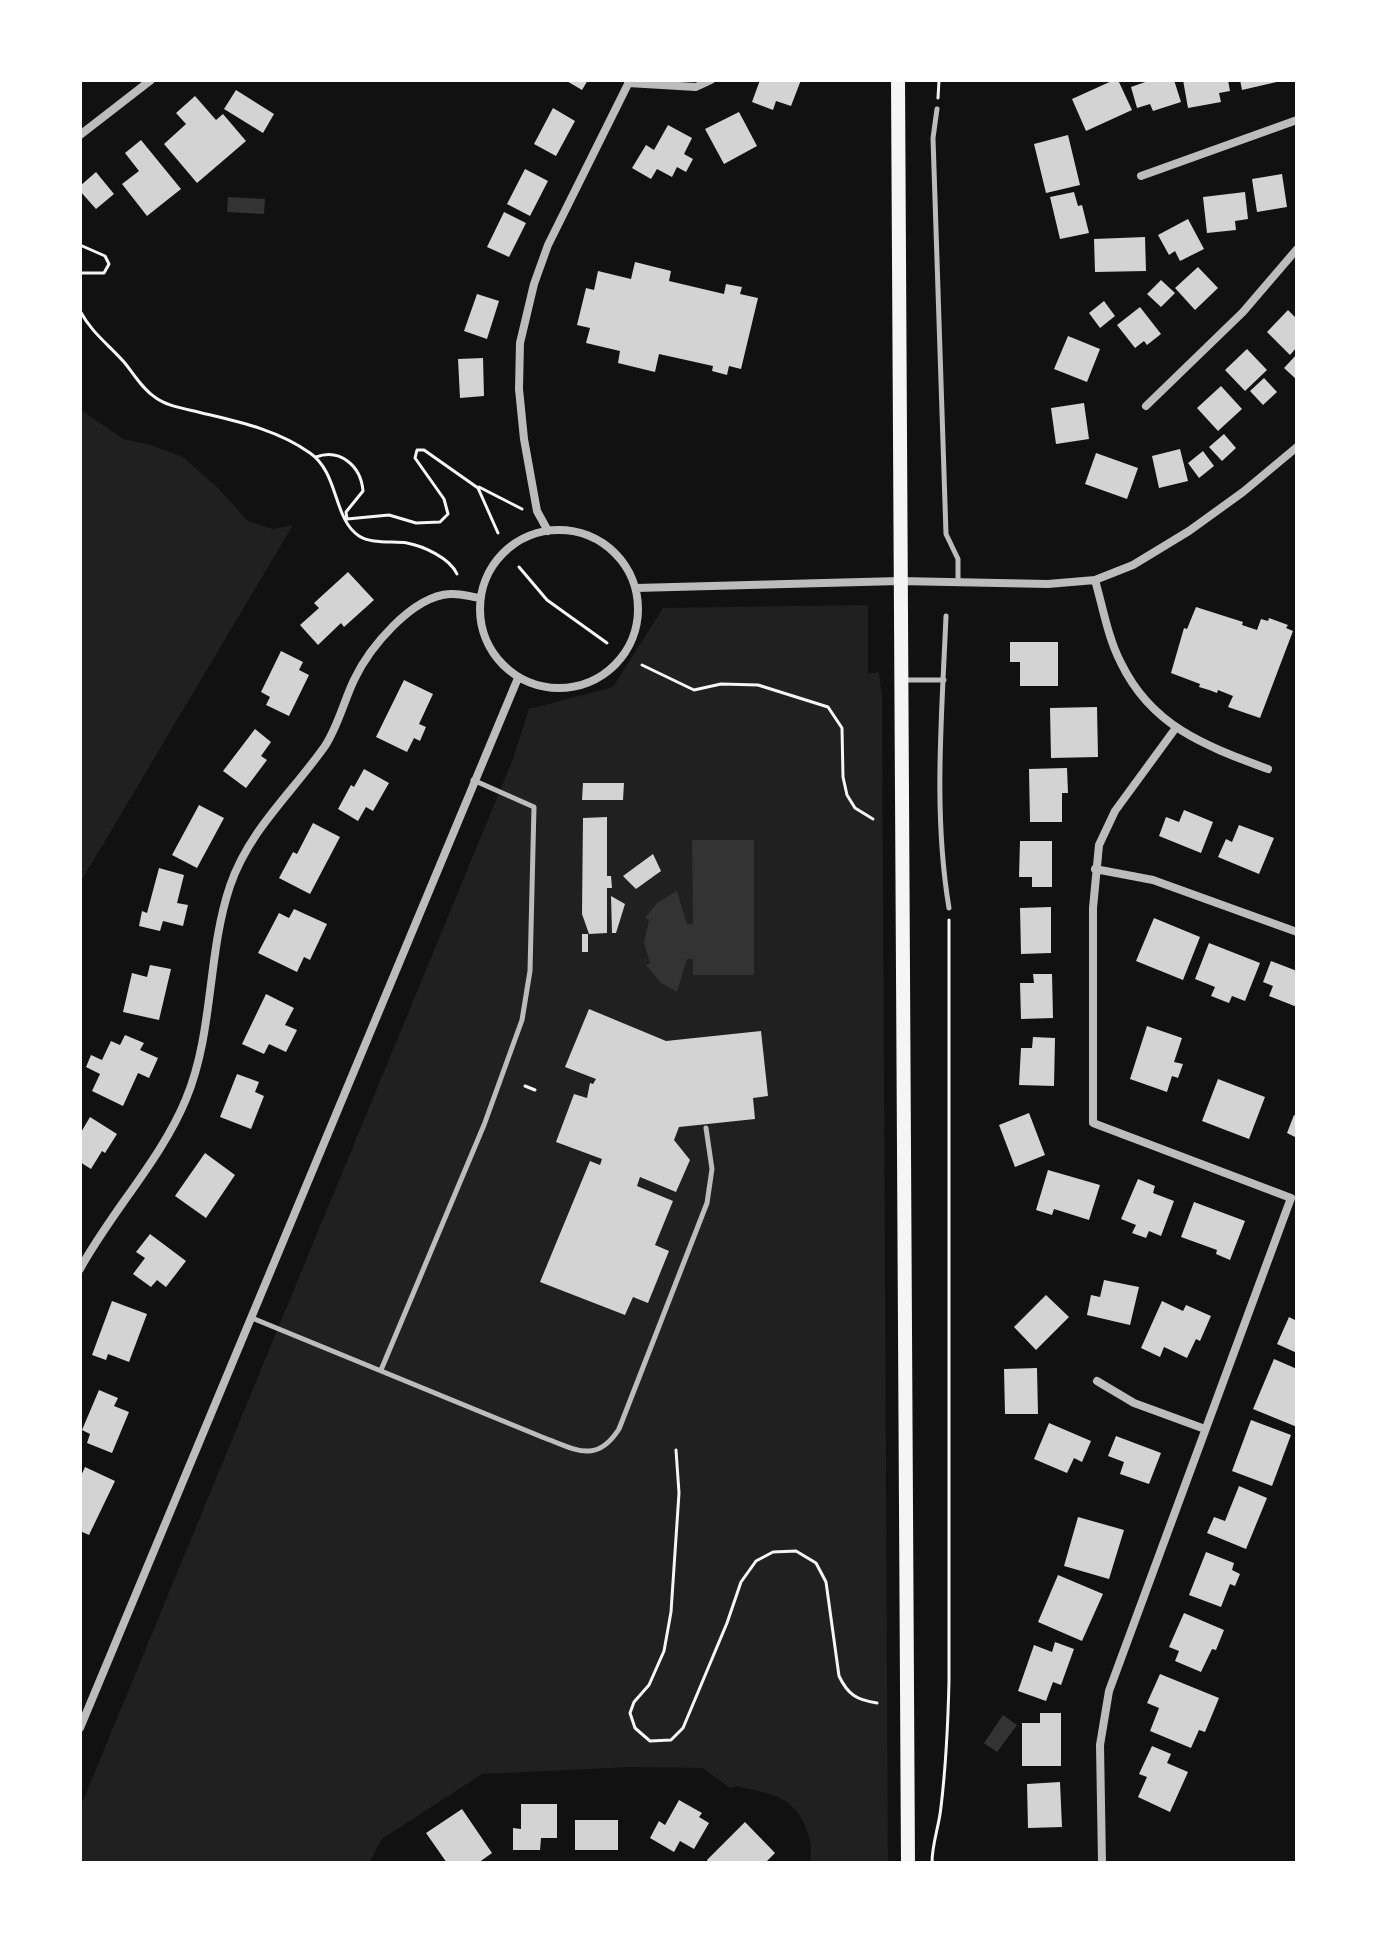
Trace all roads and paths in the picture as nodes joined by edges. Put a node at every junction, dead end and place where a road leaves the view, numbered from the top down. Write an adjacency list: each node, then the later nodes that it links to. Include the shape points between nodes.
1 (151, 80): 8 (street)
2 (711, 80): 5 (street, via 696,87)
3 (898, 80): 25 (main road)
4 (939, 80): 6 (path)
5 (629, 82): 20 (street, via 548,245 520,343 524,439 537,511)
6 (937, 109): 26 (lane, via 933,138 946,534 958,559)
7 (1297, 120): 9 (street)
8 (80, 135)
9 (1141, 176)
10 (80, 245): 12 (path, via 105,256 109,264 104,273)
11 (1297, 249): 14 (street, via 1243,312)
12 (80, 273)
13 (80, 311): 16 (path, via 90,330 156,398 271,432)
14 (1146, 406)
15 (1297, 447): 24 (street, via 1189,531 1133,565)
16 (316, 457): 19 (path); 19 (path, via 342,457 361,478 363,491)
17 (472, 483): 18 (path); 19 (path, via 421,449 415,458 444,499 446,518 429,524 389,515); 21 (path)
18 (522, 509)
19 (345, 517): 23 (path, via 358,535 421,548)
20 (548, 531): 27 (street, via 593,537 627,567); 28 (street, via 524,538 503,553)
21 (498, 533)
22 (519, 567): 30 (path, via 547,600)
23 (457, 574)
24 (1095, 580): 26 (street); 35 (street, via 1125,671)
25 (899, 581): 26 (street); 27 (street); 33 (main road)
26 (958, 582)
27 (636, 588): 32 (street, via 639,615 618,664 596,680 570,688 543,688)
28 (480, 598): 32 (street, via 487,644); 45 (street, via 442,595 388,631 363,662 326,744 256,833 224,907 187,1099)
29 (946, 616): 34 (lane)
30 (607, 643)
31 (642, 665): 38 (path, via 694,690 758,685 828,707 842,728 847,795 855,808)
32 (518, 678): 37 (street)
33 (900, 679): 34 (lane); 53 (main road)
34 (944, 680): 40 (lane, via 939,802)
35 (1175, 729): 36 (street); 39 (street, via 1115,811 1099,845)
36 (1268, 769)
37 (473, 780): 46 (street); 47 (lane, via 534,807 528,995 484,1125)
38 (873, 819)
39 (1095, 869): 41 (street, via 1153,880); 49 (street, via 1093,1123 1291,1198)
40 (949, 908): 54 (path, via 948,1749)
41 (1297, 932)
42 (525, 1086): 43 (path)
43 (535, 1090)
44 (706, 1128): 47 (lane, via 712,1169 707,1203 619,1429 603,1447 582,1452)
45 (80, 1269)
46 (252, 1318): 47 (lane); 52 (street)
47 (381, 1370)
48 (1097, 1381): 49 (street, via 1134,1403)
49 (1205, 1429): 55 (street, via 1104,1709)
50 (676, 1450): 51 (path, via 679,1493 671,1612 664,1651 630,1713 635,1728 650,1741 671,1740 683,1728 741,1582 756,1561 773,1552 796,1551 816,1563 826,1582 839,1676 860,1701)
51 (877, 1703)
52 (80, 1728)
53 (908, 1863)
54 (932, 1863)
55 (1102, 1863)

